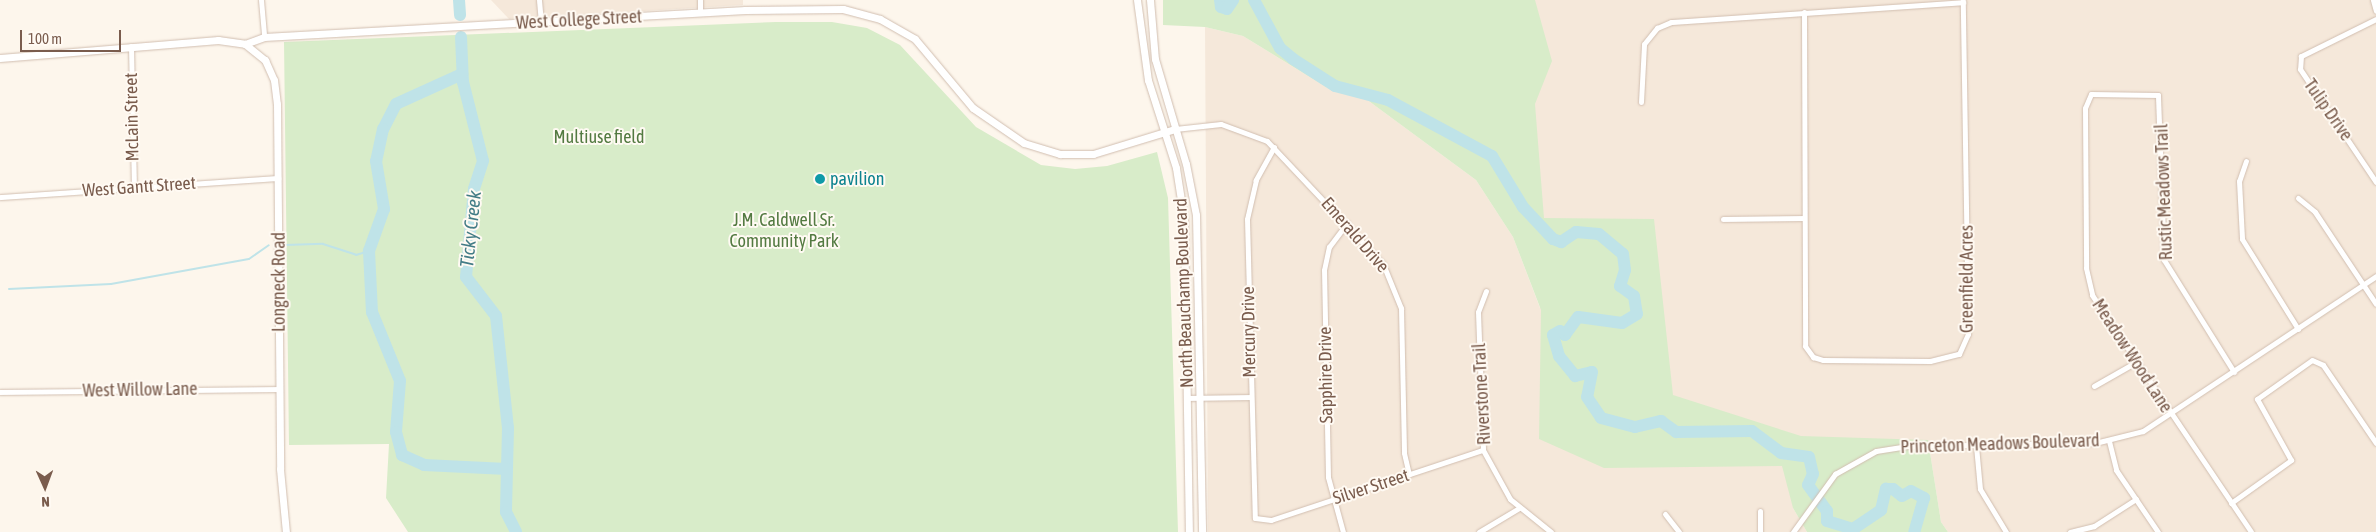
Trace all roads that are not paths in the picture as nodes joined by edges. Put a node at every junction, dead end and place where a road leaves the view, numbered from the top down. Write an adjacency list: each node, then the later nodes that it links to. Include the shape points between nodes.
1 (261, 0): 13 (street)
2 (539, 0): 12 (street)
3 (700, 0): 10 (street)
4 (1138, 0): 20 (street, North Beauchamp Boulevard, via 1145,65)
5 (1150, 0): 19 (street, North Beauchamp Boulevard, via 1155,59)
6 (2373, 0): 8 (street)
7 (1963, 1): 9 (street, Greenfield Acres); 28 (street, Greenfield Acres, via 1968,324 1963,349 1954,357 1930,361 1813,357 1804,340)
8 (2376, 11)
9 (1804, 12): 18 (street, Greenfield Acres, via 1680,20 1657,28 1642,51); 28 (street, Greenfield Acres)
10 (700, 13): 12 (street, West College Street); 20 (street, West College Street, via 827,7 880,19 929,52 988,122 1041,149 1076,155 1105,152)
11 (2376, 19): 24 (street, Tulip Drive, via 2301,56 2300,69)
12 (541, 22): 13 (street, West College Street)
13 (264, 37): 14 (street, West College Street)
14 (246, 44): 15 (street, West College Street, via 218,40); 23 (street, Longneck Road, via 261,54 274,80)
15 (131, 46): 16 (street, West College Street); 25 (street, McLain Street)
16 (0, 58)
17 (2088, 97): 36 (street, Meadow Wood Lane, via 2088,282 2095,301); 37 (street, Rustic Meadows Trail, via 2100,93 2158,95 2164,260)
18 (1641, 102)
19 (1175, 129): 20 (street, West College Street); 21 (street, Emerald Drive, via 1221,124 1250,133); 43 (street, North Beauchamp Boulevard, via 1196,215)
20 (1165, 132): 42 (street, North Beauchamp Boulevard, via 1184,219)
21 (1274, 147): 30 (street, Emerald Drive); 41 (street, Mercury Drive, via 1256,180 1248,210)
22 (2246, 161): 35 (street, via 2239,181 2242,239)
23 (278, 178): 25 (street, West Gantt Street); 39 (street, Longneck Road)
24 (2376, 182)
25 (134, 188): 26 (street, West Gantt Street)
26 (0, 197)
27 (2298, 198): 32 (street, via 2315,212)
28 (1803, 218): 29 (street)
29 (1723, 219)
30 (1347, 223): 49 (street, Emerald Drive, via 1383,264 1398,294 1404,453); 50 (street, Sapphire Drive, via 1329,247 1324,270 1328,477)
31 (2376, 276): 32 (street, Princeton Meadows Boulevard)
32 (2363, 285): 34 (street); 35 (street, Princeton Meadows Boulevard)
33 (1486, 291): 48 (street, Riverstone Trail, via 1478,312)
34 (2376, 304)
35 (2298, 329): 37 (street, Princeton Meadows Boulevard)
36 (2136, 362): 38 (street); 44 (street, Meadow Wood Lane)
37 (2234, 372): 44 (street, Princeton Meadows Boulevard)
38 (2094, 386)
39 (280, 389): 40 (street, West Willow Lane); 57 (street, Longneck Road, via 280,487)
40 (0, 392)
41 (1250, 397): 43 (street); 56 (street, Mercury Drive, via 1252,504)
42 (1187, 398): 43 (street); 58 (street, North Beauchamp Boulevard)
43 (1200, 398): 59 (street, North Beauchamp Boulevard)
44 (2171, 415): 45 (street, Princeton Meadows Boulevard, via 2143,431); 52 (street, Meadow Wood Lane)
45 (2108, 441): 47 (street, Princeton Meadows Boulevard); 51 (street, via 2116,470)
46 (2376, 443): 52 (street, via 2323,365 2312,360 2257,399 2291,460)
47 (1976, 446): 65 (street, Princeton Meadows Boulevard, via 1883,449 1855,460 1832,477); 66 (street, via 1980,489)
48 (1483, 450): 49 (street, Silver Street); 53 (street, Riverstone Trail, via 1499,483)
49 (1409, 474): 50 (street, Silver Street)
50 (1332, 499): 56 (street, Silver Street); 60 (street, Sapphire Drive)
51 (2136, 500): 67 (street, via 2094,526); 68 (street)
52 (2231, 503): 69 (street, Meadow Wood Lane)
53 (1519, 508): 61 (street); 62 (street, Riverstone Trail)
54 (1760, 511): 64 (street)
55 (1665, 514): 63 (street)
56 (1258, 521)
57 (286, 532)
58 (1189, 532)
59 (1202, 532)
60 (1343, 532)
61 (1479, 532)
62 (1551, 532)
63 (1679, 532)
64 (1760, 532)
65 (1793, 532)
66 (2006, 532)
67 (2070, 532)
68 (2158, 532)
69 (2250, 532)

